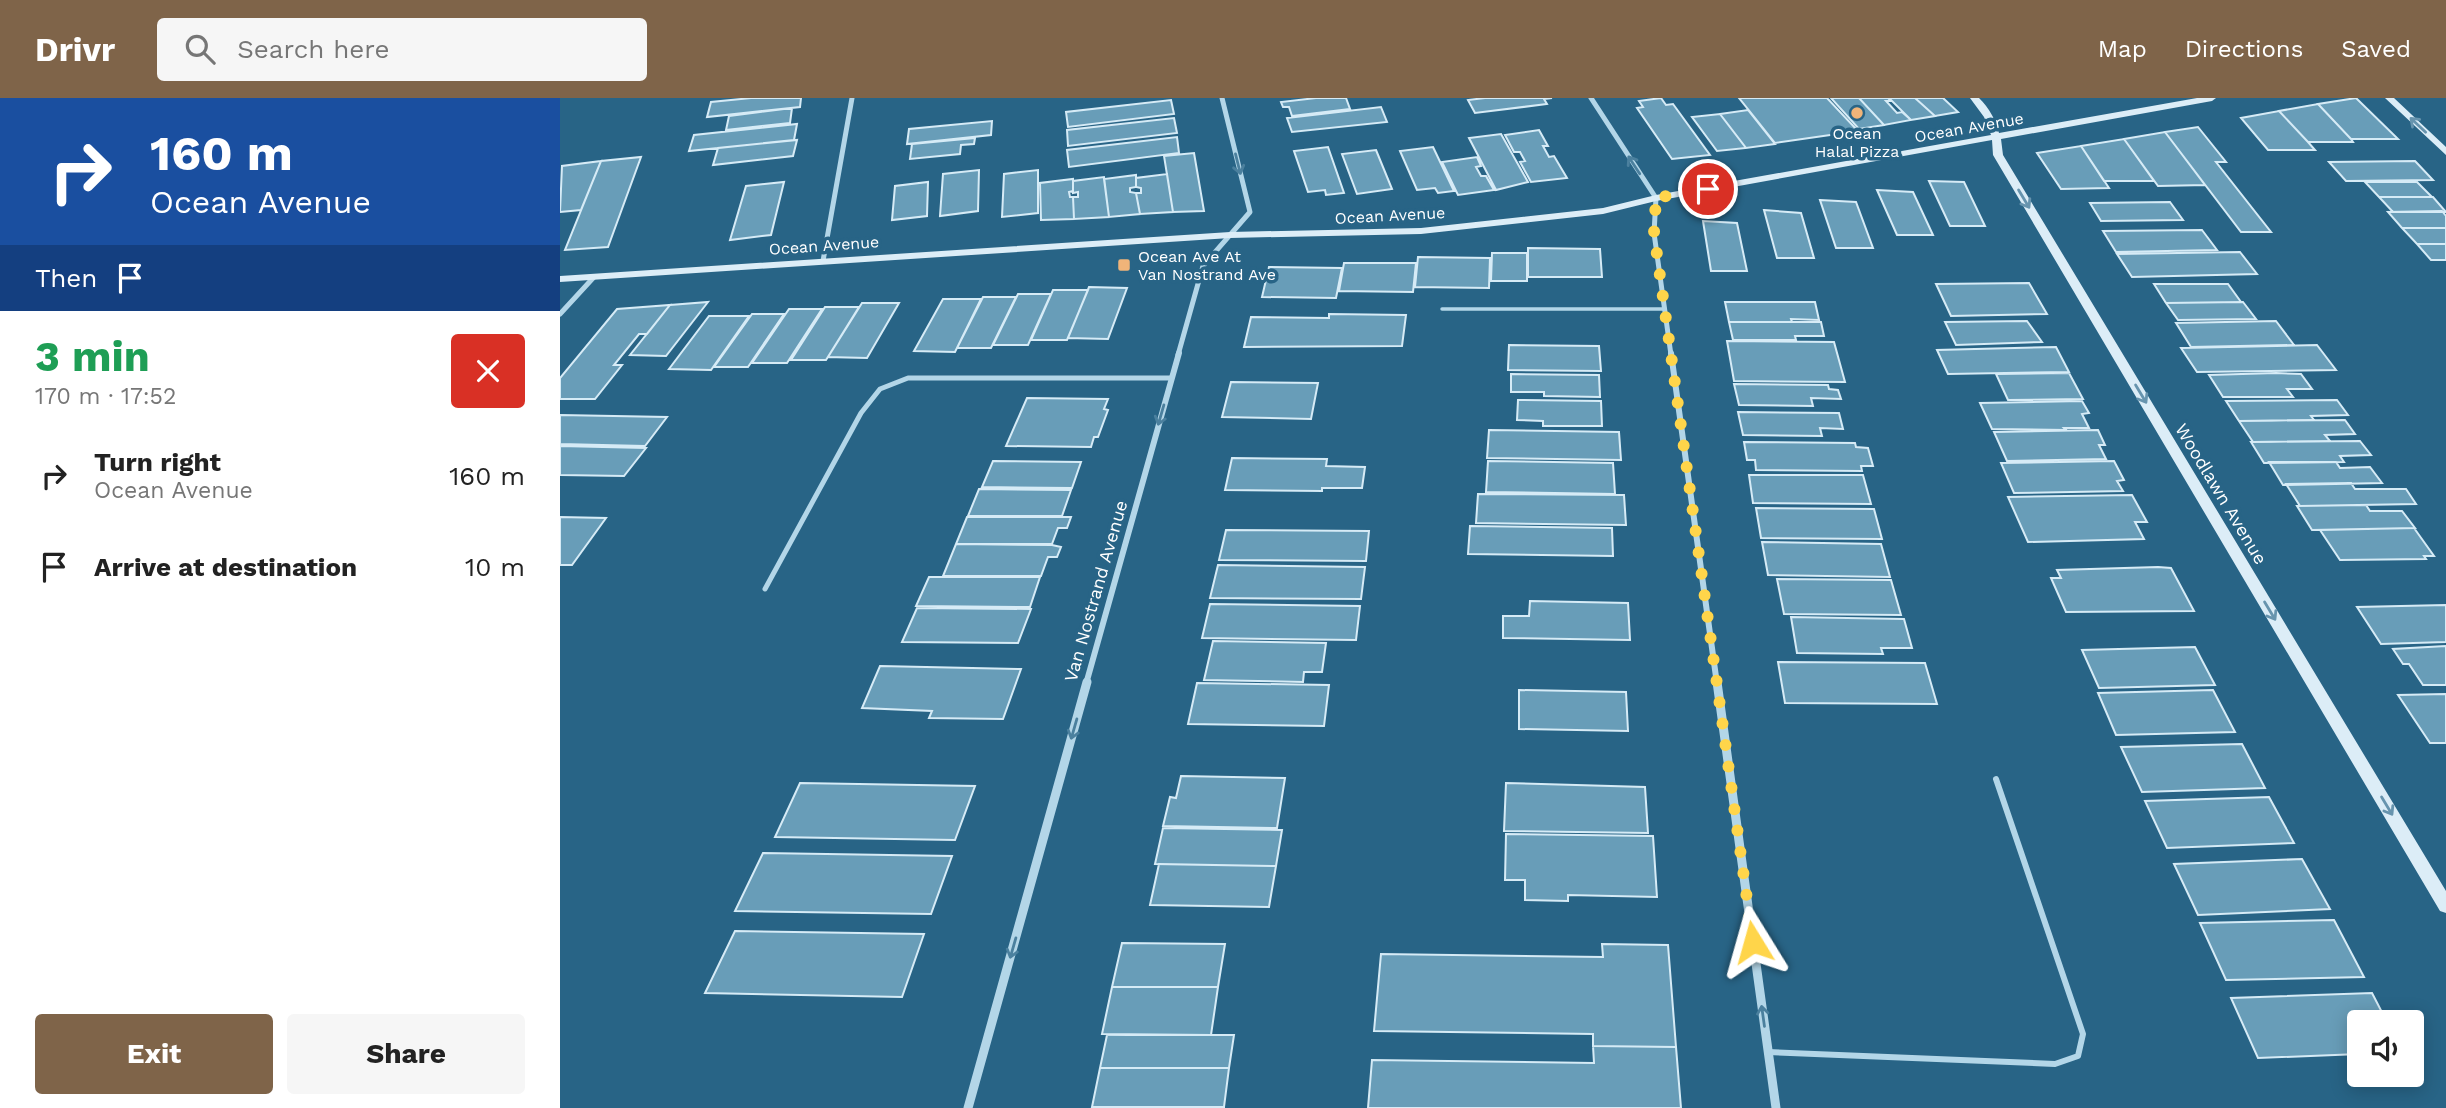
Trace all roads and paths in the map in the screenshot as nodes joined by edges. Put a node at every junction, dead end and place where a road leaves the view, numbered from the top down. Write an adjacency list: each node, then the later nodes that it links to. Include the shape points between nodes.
1 (852, 98): 11 (street)
2 (1222, 98): 10 (street, Van Nostrand Avenue, one-way to 10, via 1250,212)
3 (1591, 98): 9 (street, one-way to 3)
4 (1974, 98): 7 (street, Woodlawn Avenue, via 1987,110)
5 (2212, 98): 7 (street, Ocean Avenue)
6 (2389, 98): 8 (street, one-way to 6)
7 (1996, 138): 9 (street, Ocean Avenue); 20 (street, Woodlawn Avenue, one-way to 20, via 2005,167)
8 (2446, 152)
9 (1656, 198): 10 (street, Ocean Avenue, via 1602,211 1421,231); 15 (street, via 1654,233)
10 (1230, 235): 11 (street, Ocean Avenue); 17 (street, Van Nostrand Avenue, via 1203,266)
11 (823, 261): 12 (street, Ocean Avenue)
12 (594, 277): 13 (street, Ocean Avenue); 16 (street)
13 (560, 279)
14 (1442, 309): 15 (lane)
15 (1665, 309): 21 (street, one-way to 15)
16 (560, 314)
17 (1171, 378): 18 (lane, via 908,378 880,389 861,413); 22 (street, Van Nostrand Avenue, one-way to 22)
18 (765, 589)
19 (1996, 779): 21 (lane, via 2083,1034 2078,1056 2055,1064)
20 (2446, 906)
21 (1768, 1052): 23 (street)
22 (968, 1108)
23 (1776, 1108)

